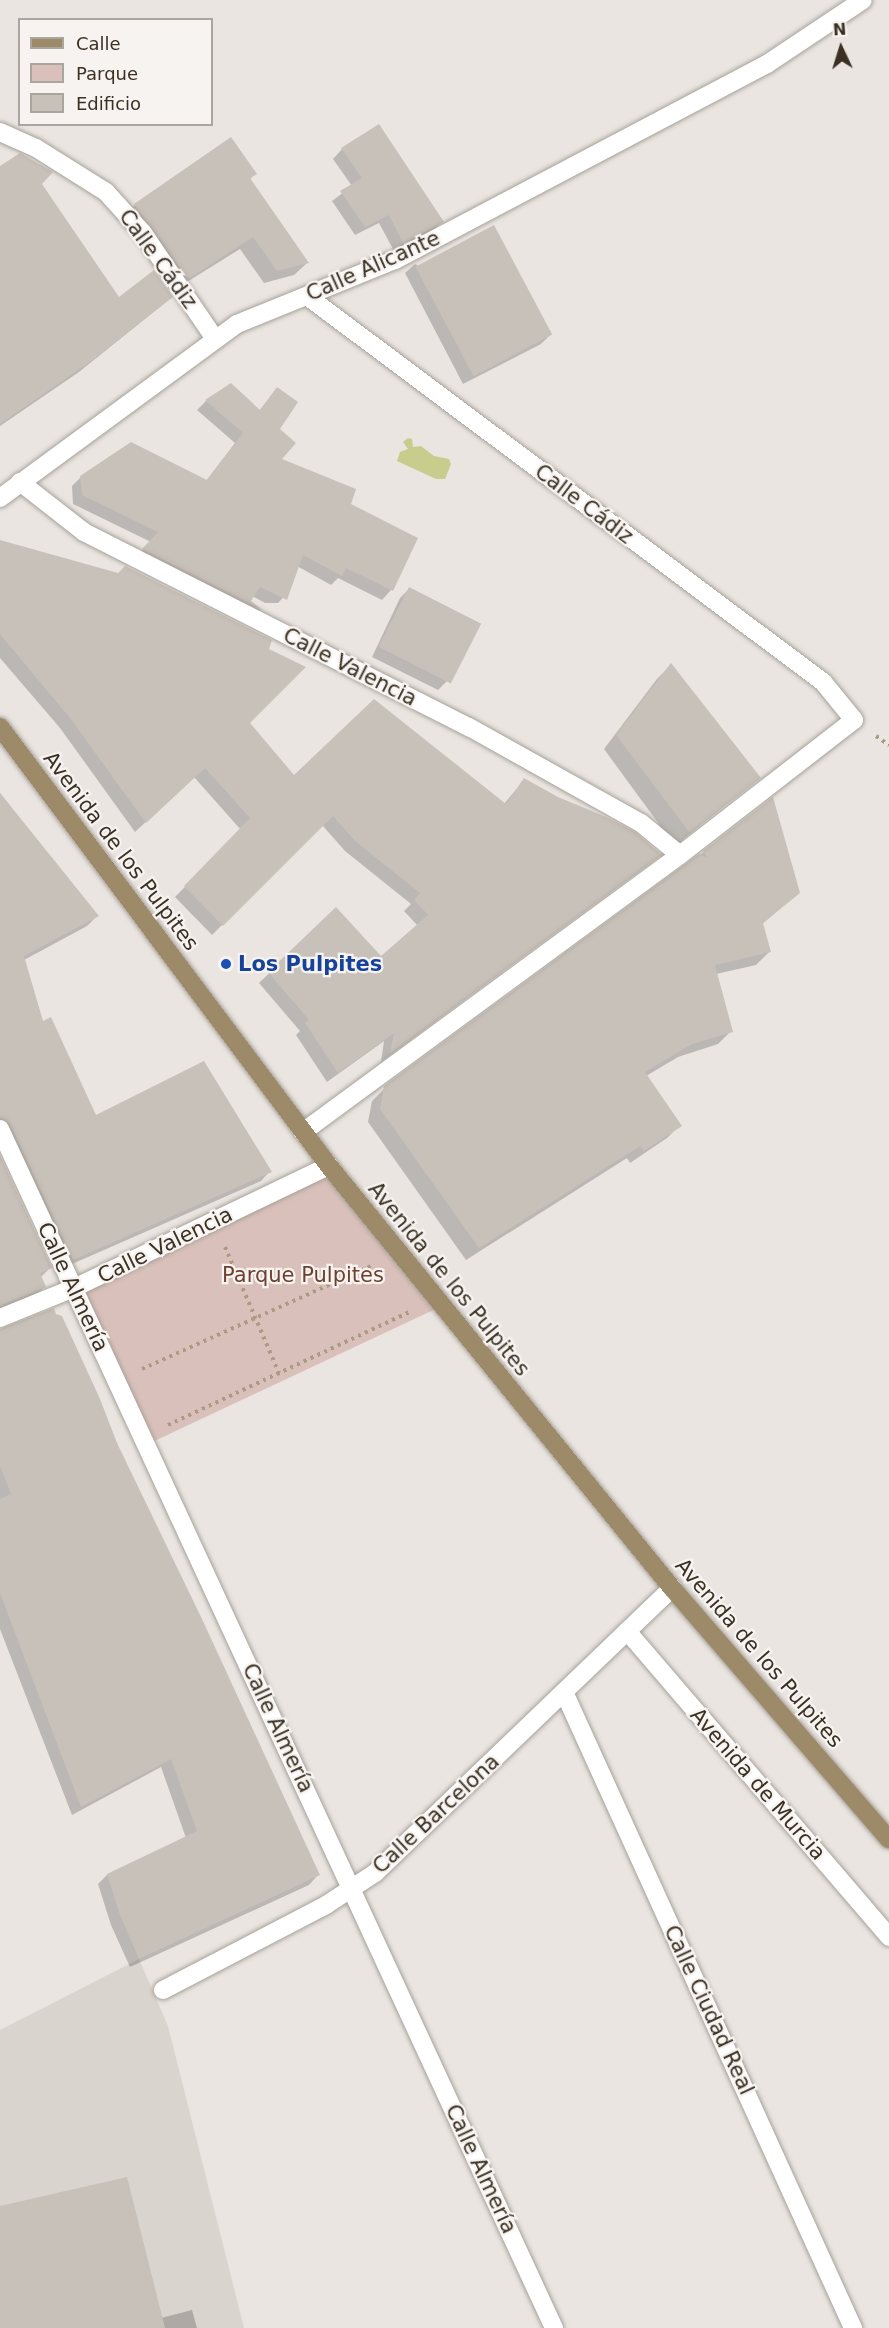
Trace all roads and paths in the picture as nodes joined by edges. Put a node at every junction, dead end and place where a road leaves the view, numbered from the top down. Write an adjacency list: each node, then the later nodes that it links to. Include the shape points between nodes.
1 (863, 0): 3 (street, Calle Alicante, via 766,64 395,260)
2 (0, 132): 4 (street, Calle Cádiz, via 36,148 106,192 143,233)
3 (307, 296): 4 (street, Calle Alicante, via 237,324); 8 (street, Calle Cádiz, via 822,682 854,720)
4 (215, 339): 5 (street, Calle Alicante)
5 (20, 482): 6 (street, Calle Alicante); 8 (street, Calle Valencia, via 84,532 469,727 641,823)
6 (0, 498)
7 (0, 727): 10 (main road, Avenida de los Pulpites)
8 (680, 855): 10 (street)
9 (0, 1129): 14 (street, Calle Almería)
10 (303, 1132): 11 (main road, Avenida de los Pulpites)
11 (329, 1166): 12 (street, Calle Valencia); 13 (main road, Avenida de los Pulpites)
12 (214, 1221): 14 (street, Calle Valencia); 16 (path)
13 (400, 1253): 15 (main road, Avenida de los Pulpites); 16 (path)
14 (74, 1288): 17 (street, Calle Valencia); 19 (street, Calle Almería)
15 (436, 1299): 18 (path); 21 (main road, Avenida de los Pulpites)
16 (256, 1317): 18 (path); 19 (path)
17 (0, 1318)
18 (279, 1373): 20 (path)
19 (116, 1380): 20 (street, Calle Almería)
20 (143, 1437): 25 (street, Calle Almería)
21 (672, 1588): 22 (street, Calle Barcelona); 24 (main road, Avenida de los Pulpites)
22 (627, 1632): 23 (street, Calle Barcelona); 26 (street, Avenida de Murcia)
23 (564, 1692): 25 (street, Calle Barcelona, via 375,1874); 29 (street, Calle Ciudad Real)
24 (889, 1839)
25 (353, 1889): 27 (street, Calle Barcelona); 28 (street, Calle Almería)
26 (889, 1937)
27 (164, 1990)
28 (554, 2328)
29 (853, 2328)

